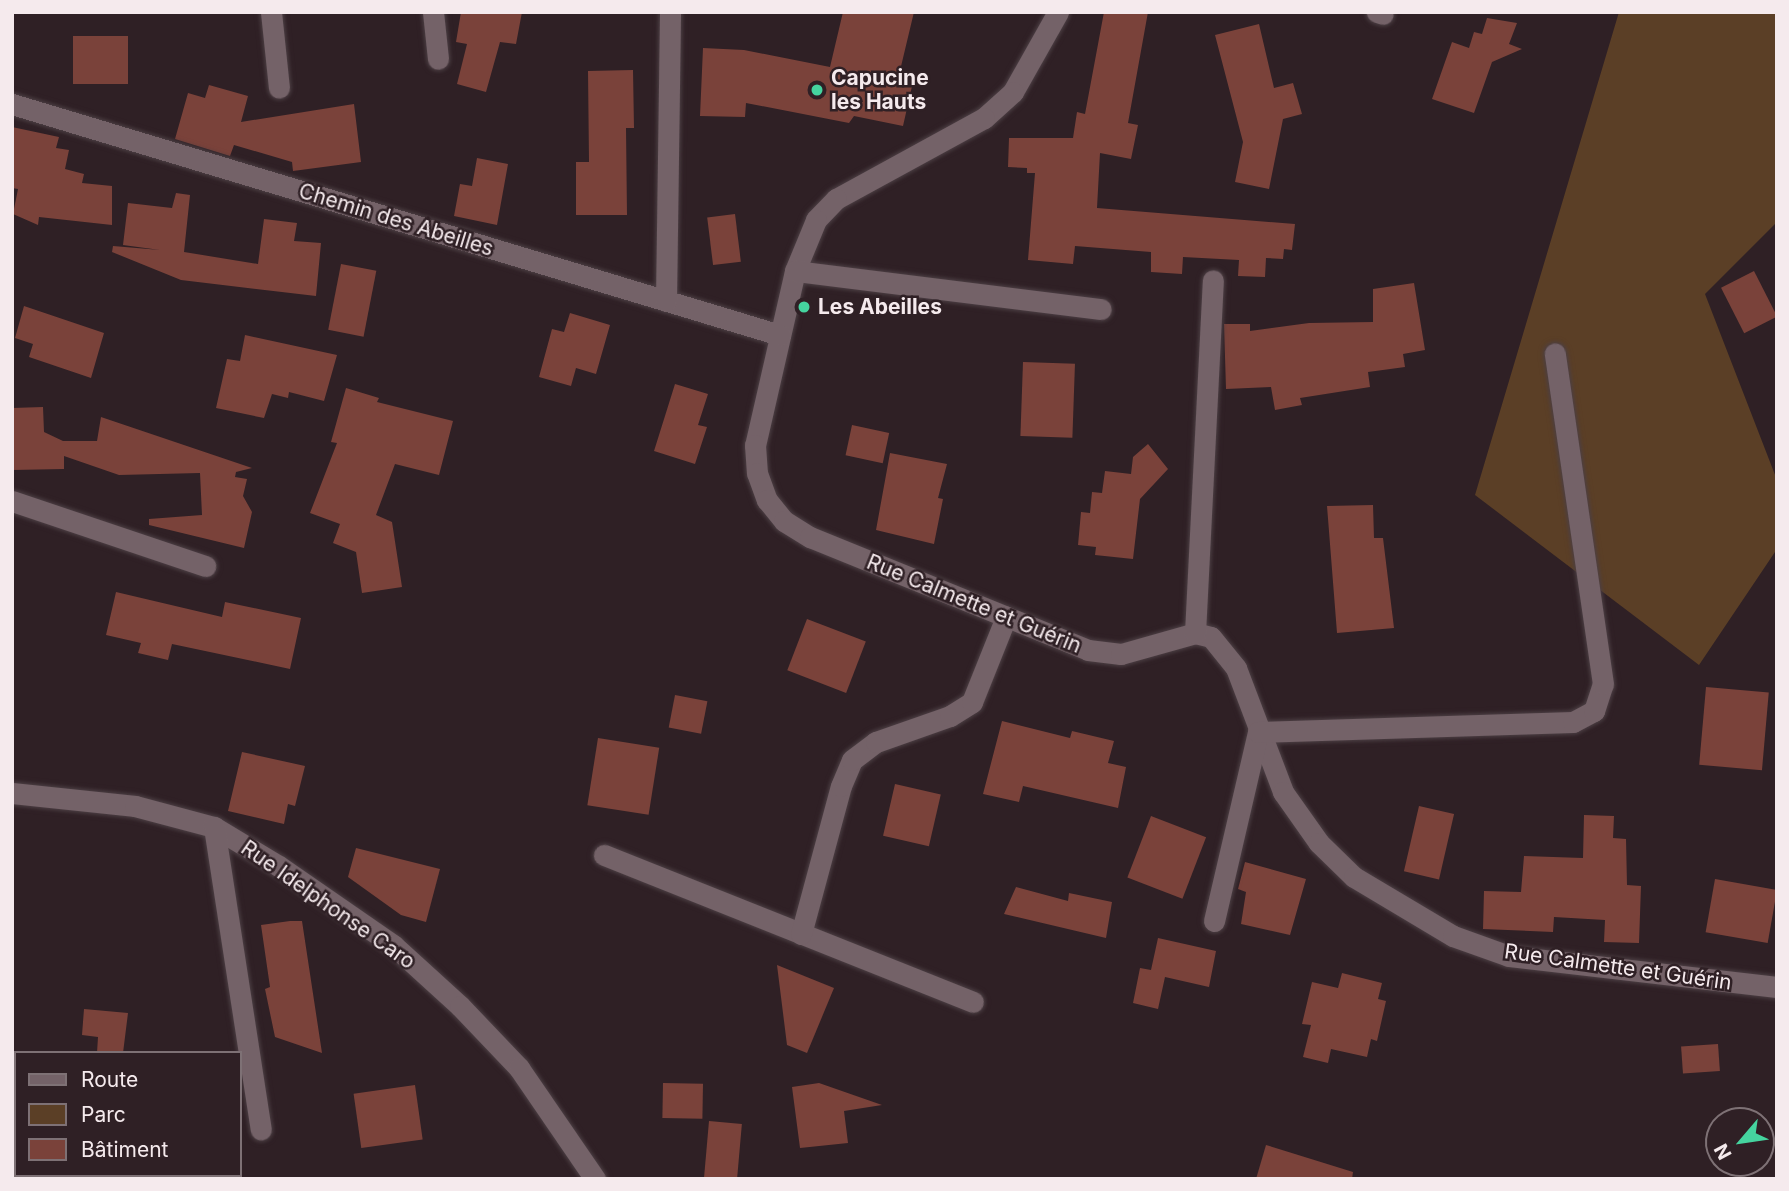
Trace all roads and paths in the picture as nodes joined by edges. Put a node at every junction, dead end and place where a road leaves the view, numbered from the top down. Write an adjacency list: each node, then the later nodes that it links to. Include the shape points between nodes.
1 (271, 12): 6 (street)
2 (433, 12): 5 (street)
3 (670, 12): 10 (street)
4 (1055, 15): 8 (street, Rue Calmette et Guérin, via 1013,92 984,118 836,199 816,220)
5 (438, 59)
6 (279, 88)
7 (12, 104): 10 (street, Chemin des Abeilles)
8 (795, 271): 11 (street); 12 (street, Rue Calmette et Guérin)
9 (1213, 280): 17 (street)
10 (666, 301): 12 (street, Chemin des Abeilles)
11 (1101, 309)
12 (780, 335): 16 (street, Rue Calmette et Guérin, via 755,445 757,473 767,500 784,521 810,537)
13 (1555, 353): 18 (street, via 1602,684 1594,711 1573,722)
14 (12, 501): 15 (street)
15 (205, 566)
16 (1006, 617): 17 (street, Rue Calmette et Guérin, via 1088,650 1121,654); 23 (street, via 972,702 950,716 876,743 852,760)
17 (1195, 633): 18 (street, Rue Calmette et Guérin, via 1211,637 1225,649)
18 (1258, 732): 22 (street); 24 (street, Rue Calmette et Guérin, via 1283,792 1319,843 1354,877 1453,936 1509,956)
19 (12, 793): 20 (street, Rue Idelphonse Caro, via 135,806)
20 (214, 827): 26 (street); 27 (street, Rue Idelphonse Caro, via 393,945 460,1006 519,1068)
21 (604, 855): 23 (street)
22 (1214, 920)
23 (801, 934): 25 (street)
24 (1777, 988)
25 (973, 1002)
26 (261, 1129)
27 (595, 1179)

